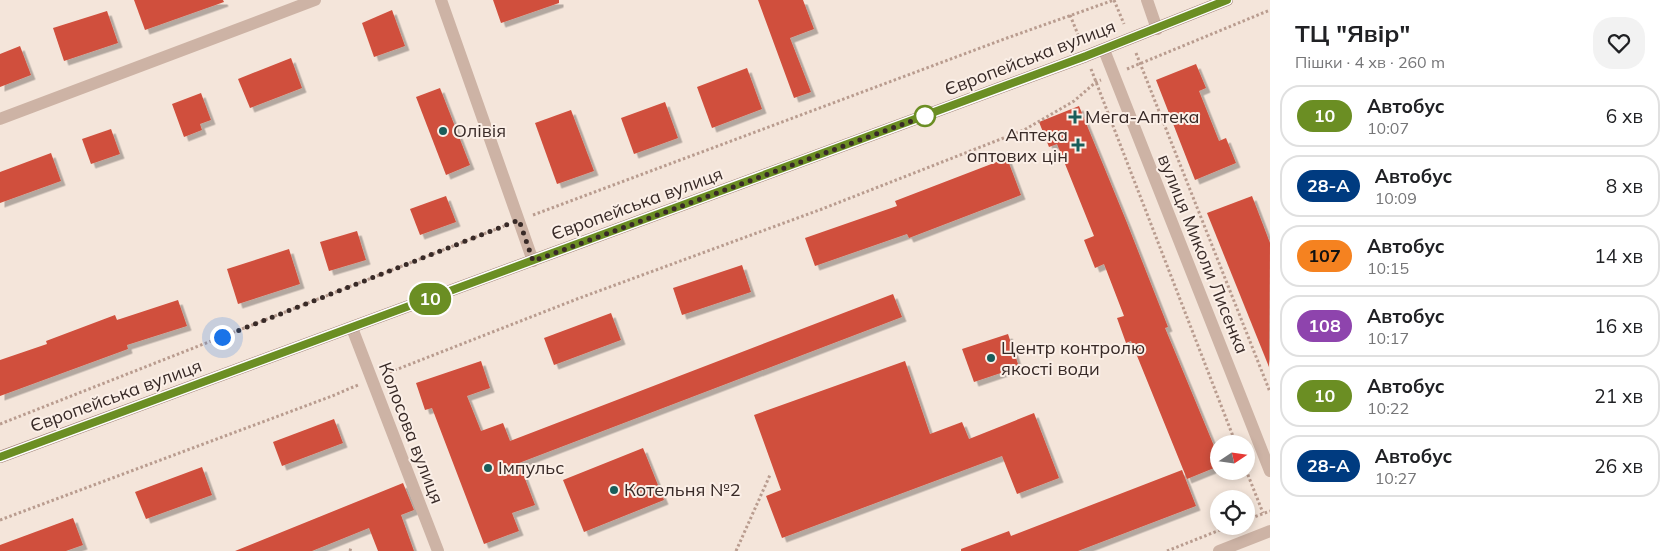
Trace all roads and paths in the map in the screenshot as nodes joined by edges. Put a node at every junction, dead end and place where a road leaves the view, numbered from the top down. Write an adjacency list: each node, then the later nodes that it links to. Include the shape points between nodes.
1 (314, 0): 14 (street)
2 (441, 0): 15 (street)
3 (1114, 0): 7 (path); 9 (path)
4 (1147, 0): 8 (street)
5 (1227, 0): 8 (street, Європейська вулиця)
6 (1270, 10): 12 (path)
7 (1070, 15): 11 (path); 15 (path)
8 (1157, 28): 9 (street, Європейська вулиця)
9 (1130, 39): 10 (street, Європейська вулиця); 12 (path)
10 (1104, 50): 11 (street, Європейська вулиця); 23 (street, вулиця Миколи Лисенка)
11 (1086, 56): 13 (path); 16 (street, Європейська вулиця)
12 (1140, 64): 19 (path)
13 (1096, 82): 18 (path, via 1074,101 1024,130); 21 (path)
14 (0, 119)
15 (519, 220): 16 (street); 20 (path)
16 (533, 261): 17 (street, Європейська вулиця)
17 (352, 328): 18 (street, Колосова вулиця); 22 (street, Європейська вулиця)
18 (372, 379): 29 (path); 32 (street, Колосова вулиця)
19 (1270, 392)
20 (0, 424)
21 (1233, 435)
22 (0, 456)
23 (1270, 471)
24 (770, 475): 33 (path)
25 (1250, 480): 27 (path)
26 (1270, 510): 27 (path)
27 (1263, 513): 28 (path)
28 (1255, 516)
29 (0, 520)
30 (1270, 531): 35 (street)
31 (1210, 534): 34 (path)
32 (438, 551)
33 (736, 551)
34 (1167, 551)
35 (1219, 551)

